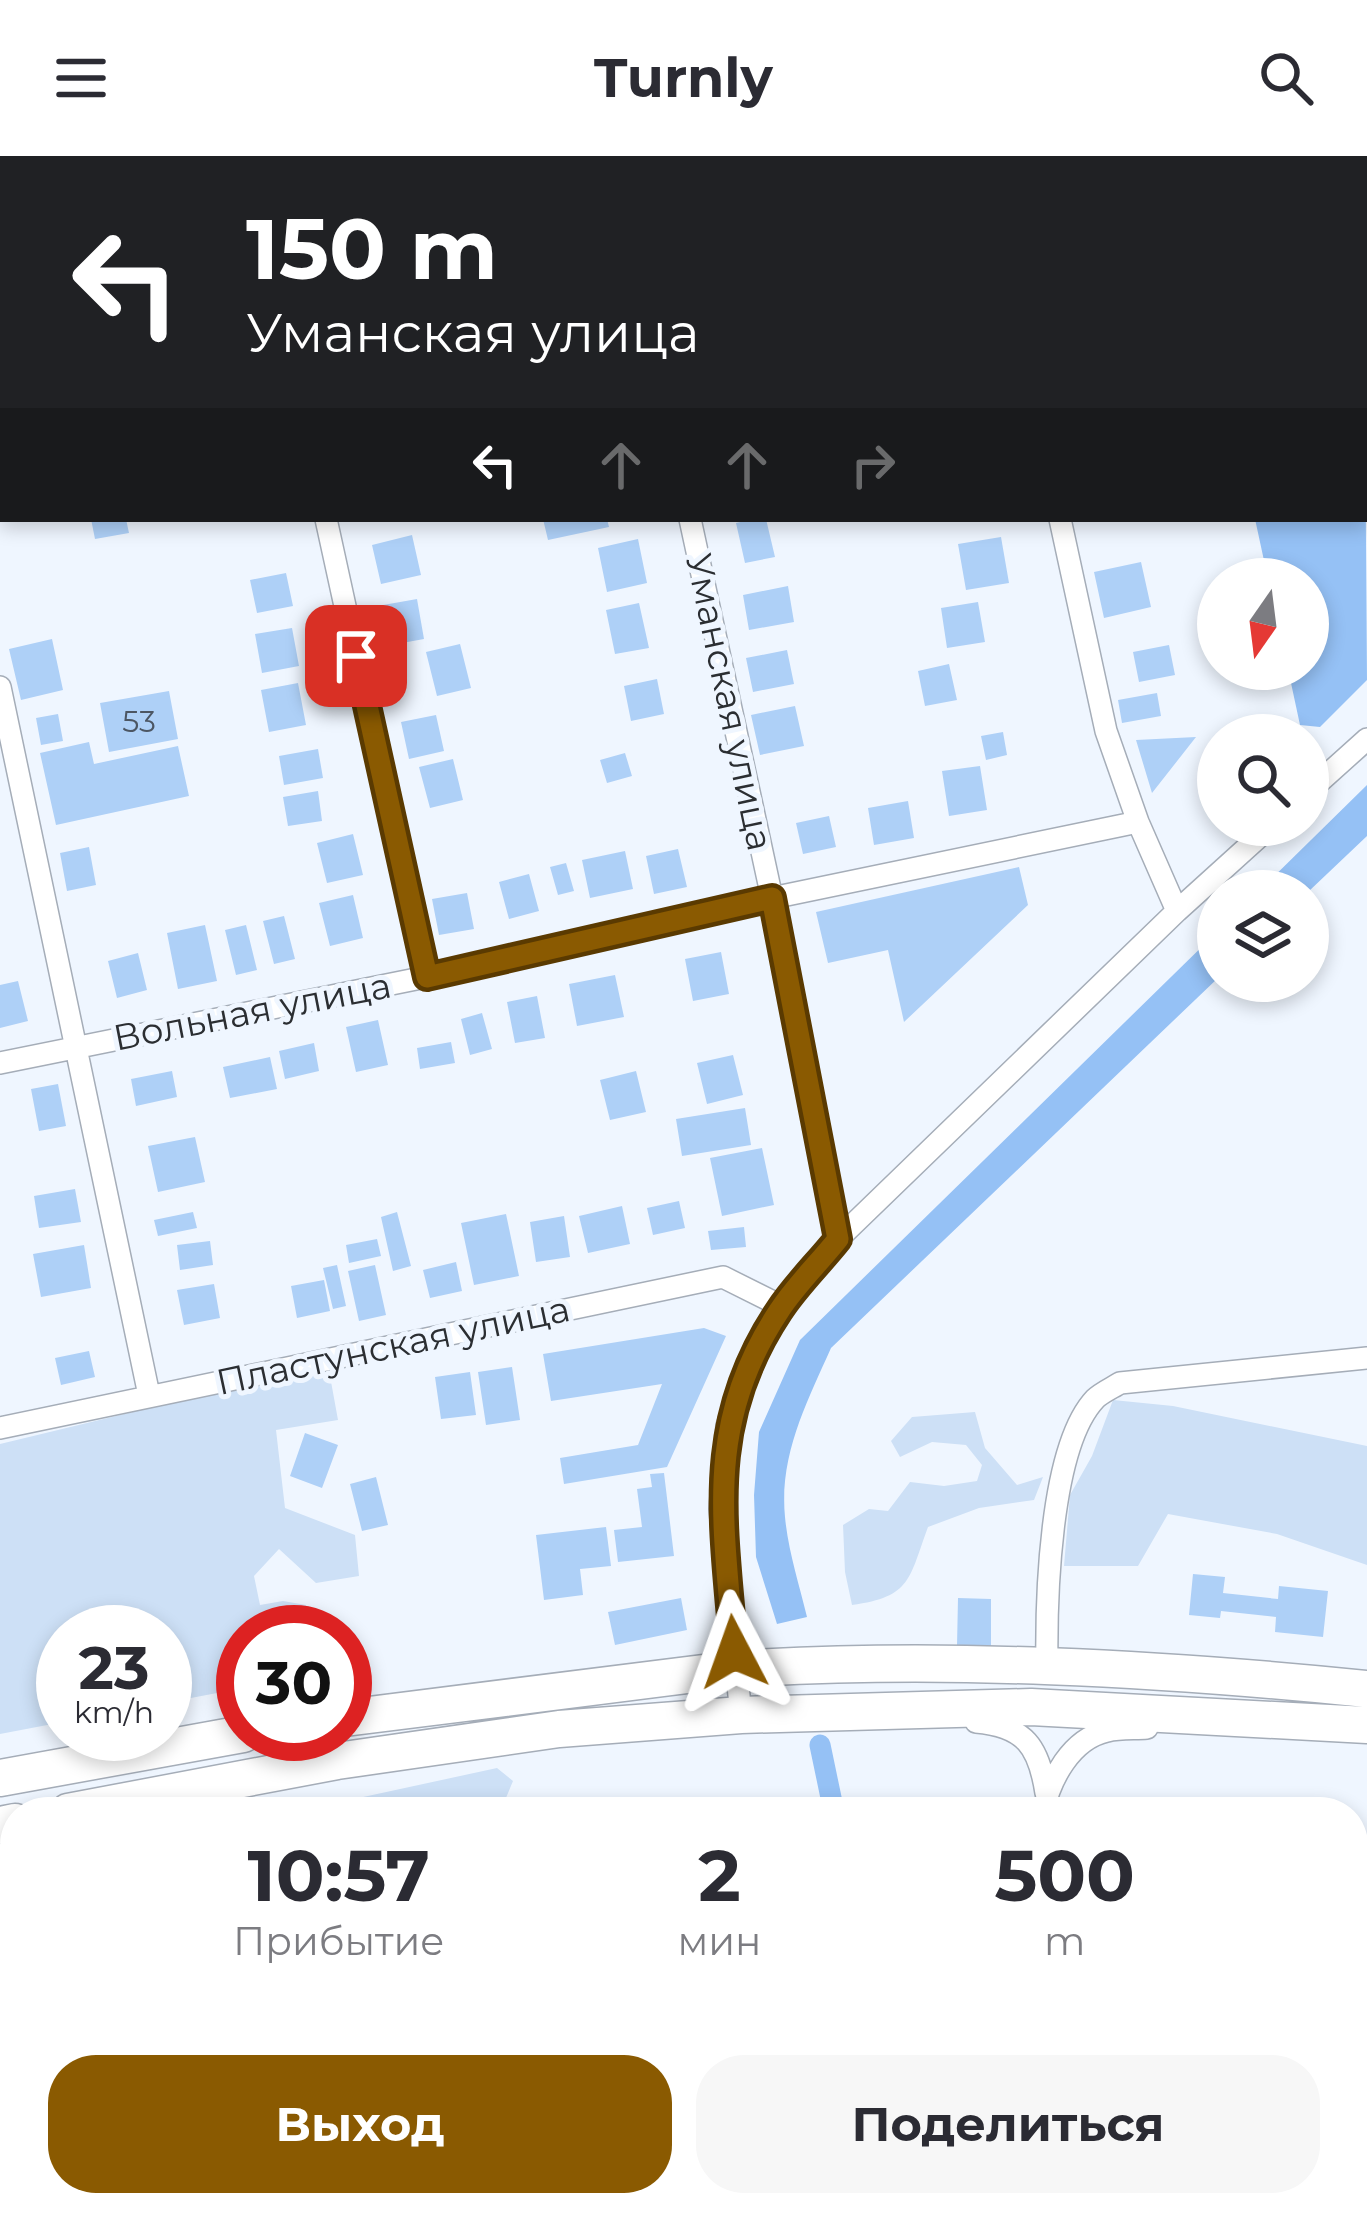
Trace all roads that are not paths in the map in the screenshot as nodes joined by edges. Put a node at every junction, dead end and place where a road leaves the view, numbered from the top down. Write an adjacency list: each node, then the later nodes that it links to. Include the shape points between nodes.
1 (327, 522): 11 (street)
2 (691, 522): 9 (street, Уманская улица)
3 (1061, 522): 7 (street, via 1106,731)
4 (0, 687): 12 (street)
5 (1367, 739): 6 (street)
6 (1329, 773)
7 (1138, 822): 9 (street, Вольная улица); 10 (street)
8 (1249, 846): 10 (street)
9 (772, 898): 11 (street, Вольная улица); 14 (street, Уманская улица)
10 (1177, 911): 14 (street)
11 (427, 977): 12 (street, Вольная улица)
12 (76, 1046): 13 (street, Вольная улица); 17 (street)
13 (0, 1063)
14 (838, 1239): 15 (street)
15 (781, 1306): 17 (street, Пластунская улица, via 723,1277); 20 (street, via 751,1358 727,1426 721,1509)
16 (1367, 1358): 19 (street, via 1120,1384 1095,1399 1072,1443 1054,1525)
17 (149, 1395): 18 (street, Пластунская улица)
18 (0, 1427)
19 (1047, 1667): 20 (main road); 21 (main road)
20 (735, 1669): 23 (main road); 24 (street)
21 (1367, 1689)
22 (863, 1709): 24 (main road); 25 (main road, via 1031,1707); 30 (street, via 994,1724 1029,1740 1041,1761)
23 (372, 1715)
24 (741, 1715): 29 (main road, via 359,1757)
25 (1236, 1718): 26 (main road); 31 (street, via 1104,1731 1076,1748)
26 (1367, 1725)
27 (216, 1739): 28 (main road)
28 (0, 1778)
29 (147, 1797)
30 (1045, 1797)
31 (1048, 1797)

